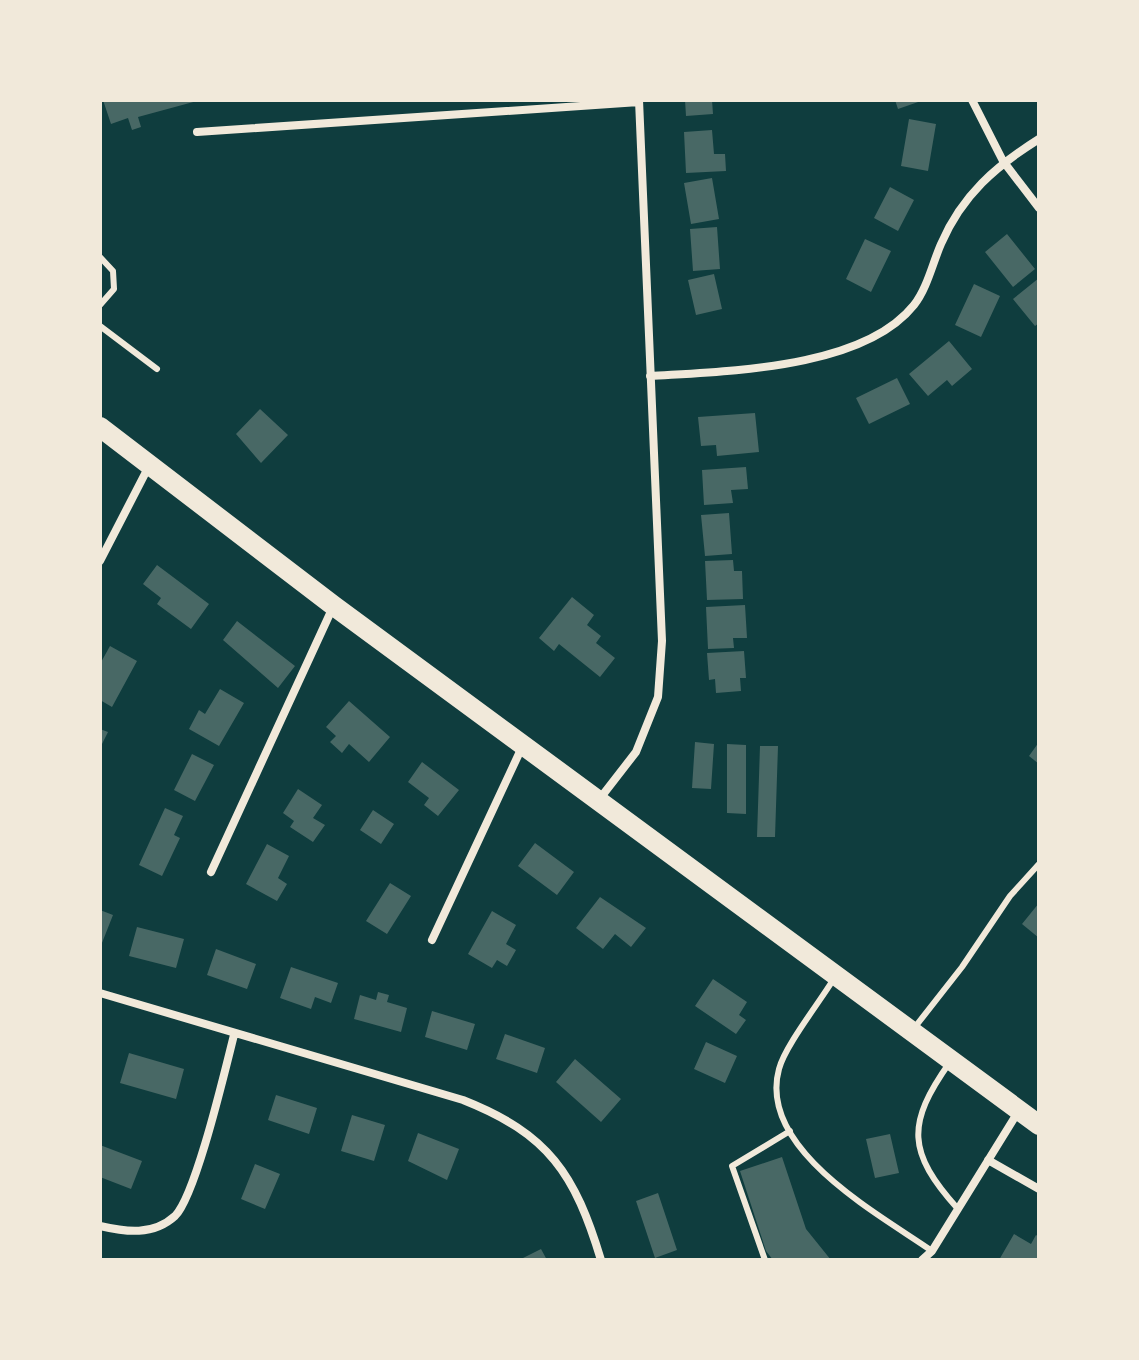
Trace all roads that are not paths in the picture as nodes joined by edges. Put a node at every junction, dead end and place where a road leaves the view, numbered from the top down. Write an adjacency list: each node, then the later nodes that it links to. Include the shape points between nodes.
1 (972, 100): 5 (street)
2 (639, 101): 3 (street); 11 (street)
3 (197, 132)
4 (1039, 139): 5 (street)
5 (1003, 161): 6 (street); 11 (street, via 964,199 916,303 888,330 837,355)
6 (1039, 208)
7 (100, 257): 8 (lane, via 113,271 114,289)
8 (100, 305)
9 (100, 326): 10 (lane)
10 (157, 369)
11 (650, 376): 17 (street, via 662,641 658,697 636,752)
12 (100, 427): 13 (main road)
13 (150, 465): 14 (street); 15 (main road)
14 (100, 561)
15 (334, 606): 16 (main road); 19 (street)
16 (523, 744): 17 (main road); 20 (street)
17 (597, 801): 21 (main road)
18 (1039, 864): 23 (lane)
19 (211, 872)
20 (432, 940)
21 (835, 977): 23 (main road); 28 (lane, via 779,1068 777,1089)
22 (100, 993): 24 (street)
23 (910, 1033): 25 (main road)
24 (234, 1035): 32 (street, via 208,1132 176,1215 130,1233); 34 (street, via 507,1118 566,1170)
25 (950, 1062): 26 (main road); 31 (lane, via 918,1118 930,1178)
26 (1018, 1112): 27 (main road); 29 (street)
27 (1039, 1125)
28 (790, 1131): 33 (lane, via 812,1163); 35 (lane, via 732,1166)
29 (988, 1160): 30 (street); 31 (street)
30 (1039, 1189)
31 (958, 1209): 33 (street)
32 (100, 1226)
33 (931, 1255): 36 (street)
34 (601, 1260)
35 (765, 1260)
36 (922, 1260)

